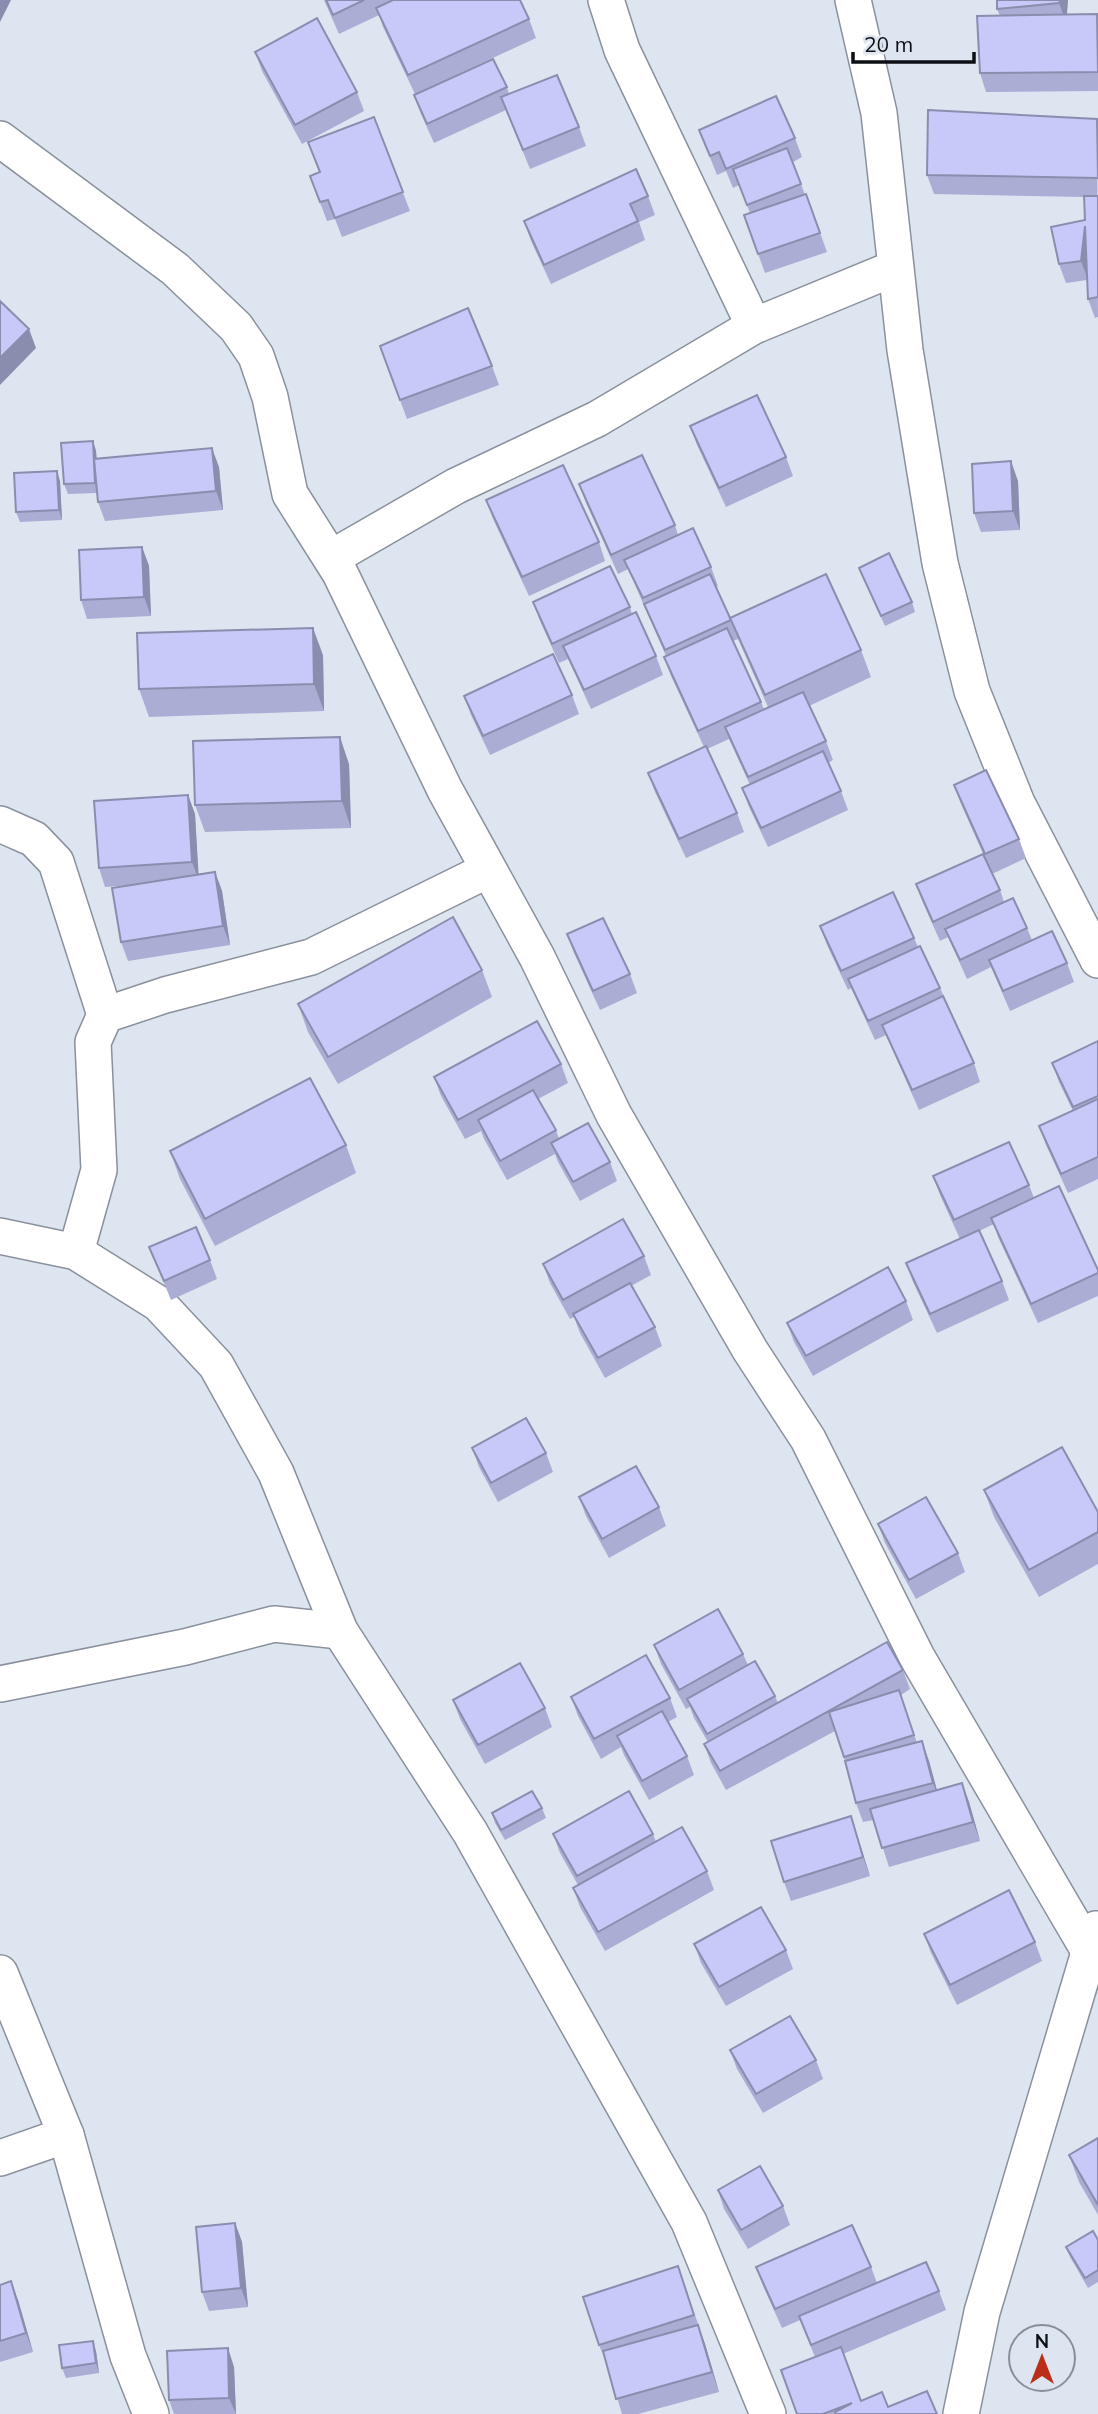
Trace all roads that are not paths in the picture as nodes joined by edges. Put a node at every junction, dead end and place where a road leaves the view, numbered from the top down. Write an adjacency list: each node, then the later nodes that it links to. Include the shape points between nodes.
1 (606, 0): 5 (street, via 622,50)
2 (853, 0): 4 (street, via 879,113)
3 (0, 139): 6 (street, via 175,269 236,327 256,356 270,397 290,494)
4 (895, 268): 5 (street); 9 (street, via 940,563 972,691 1017,803)
5 (754, 326): 6 (street, via 597,419 456,486)
6 (331, 558): 8 (street)
7 (0, 824): 10 (street, via 34,839 56,862)
8 (488, 870): 10 (street, via 311,957); 15 (street, via 537,957 614,1115 750,1350 808,1439 917,1657)
9 (1098, 960)
10 (105, 1015): 12 (street, via 93,1042 99,1170)
11 (0, 1236): 12 (street)
12 (76, 1252): 13 (street, via 159,1304 216,1365 276,1473)
13 (340, 1631): 14 (street, via 274,1624); 20 (street, via 470,1832 689,2222)
14 (0, 1684)
15 (1093, 1938): 21 (street, via 982,2312)
16 (0, 1973): 17 (street)
17 (66, 2135): 18 (street); 19 (street, via 128,2356)
18 (0, 2158)
19 (151, 2414)
20 (768, 2414)
21 (961, 2414)

